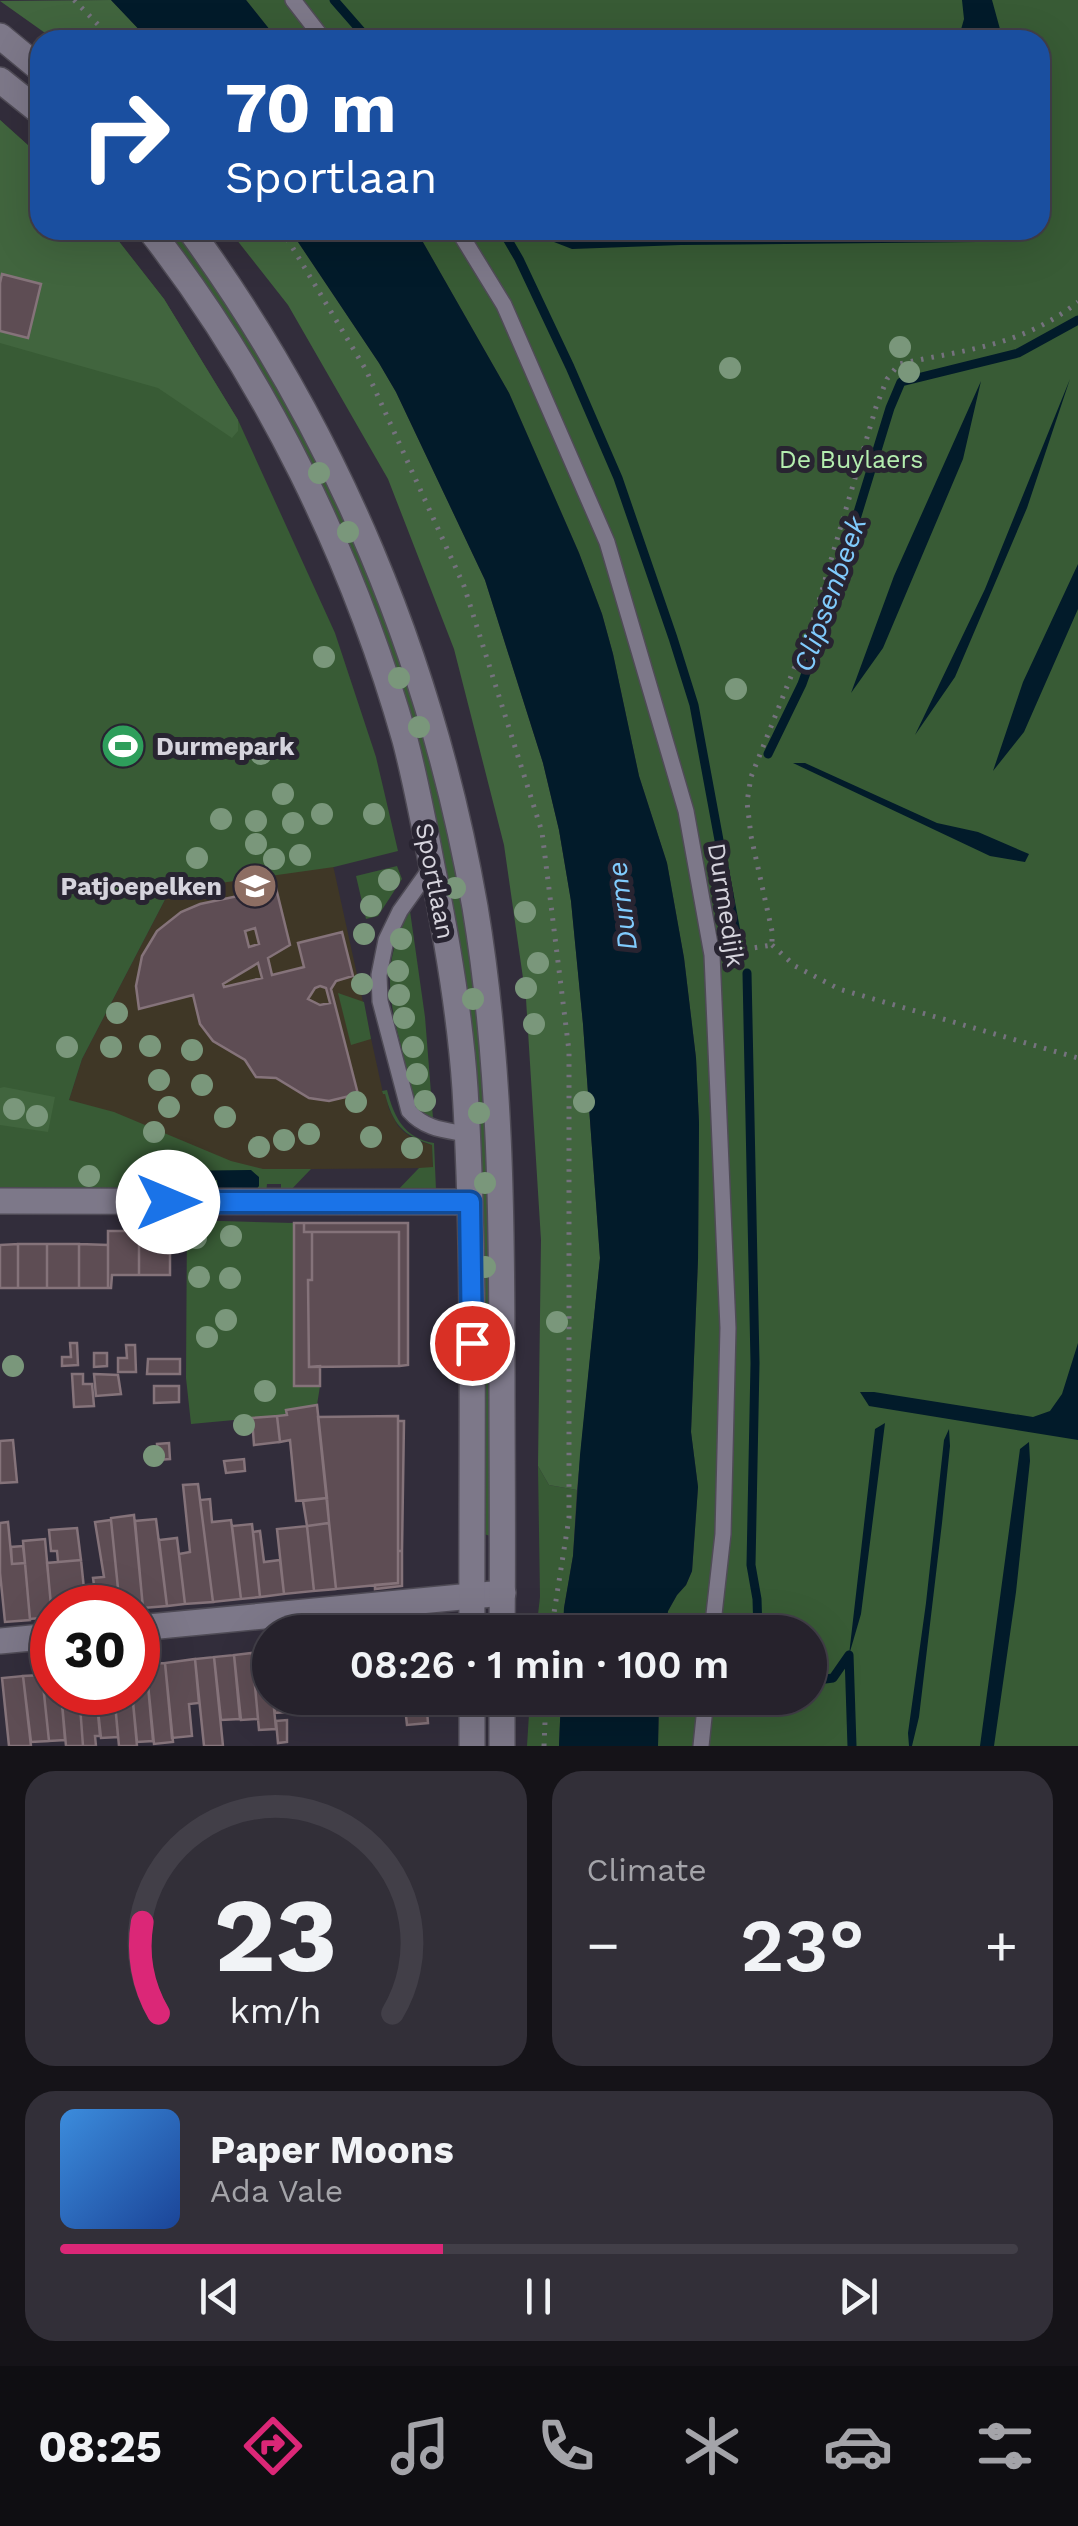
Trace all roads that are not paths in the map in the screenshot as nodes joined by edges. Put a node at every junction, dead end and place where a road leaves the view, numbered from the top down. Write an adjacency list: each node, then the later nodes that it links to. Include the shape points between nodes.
1 (293, 0): 2 (lane)
2 (316, 30)
3 (3, 45): 4 (main road)
4 (30, 63)
5 (0, 80): 6 (main road)
6 (30, 104)
7 (157, 240): 10 (main road, Sportlaan, via 260,393 325,523 393,701)
8 (197, 240): 14 (main road, Sportlaan, via 270,348 350,500 400,623 451,791 479,937 496,1104)
9 (464, 240): 18 (lane, Durmedijk, via 504,305 607,542 686,811 712,955 728,1328)
10 (432, 866): 11 (main road, Sportlaan, via 456,1004); 11 (lane, via 386,940 380,1001 409,1111 428,1127)
11 (466, 1134): 13 (main road, Sportlaan)
12 (0, 1201): 13 (main road)
13 (470, 1202): 15 (main road, Sportlaan)
14 (503, 1593): 15 (main road); 17 (main road, Sportlaan)
15 (472, 1596): 16 (main road, Sportlaan); 19 (main road)
16 (472, 1615)
17 (502, 1615)
18 (714, 1615)
19 (160, 1626)
20 (30, 1638): 21 (main road)
21 (0, 1640)
22 (472, 1715): 25 (main road)
23 (502, 1715): 26 (main road)
24 (704, 1715): 27 (lane)
25 (472, 1746)
26 (502, 1746)
27 (701, 1746)

